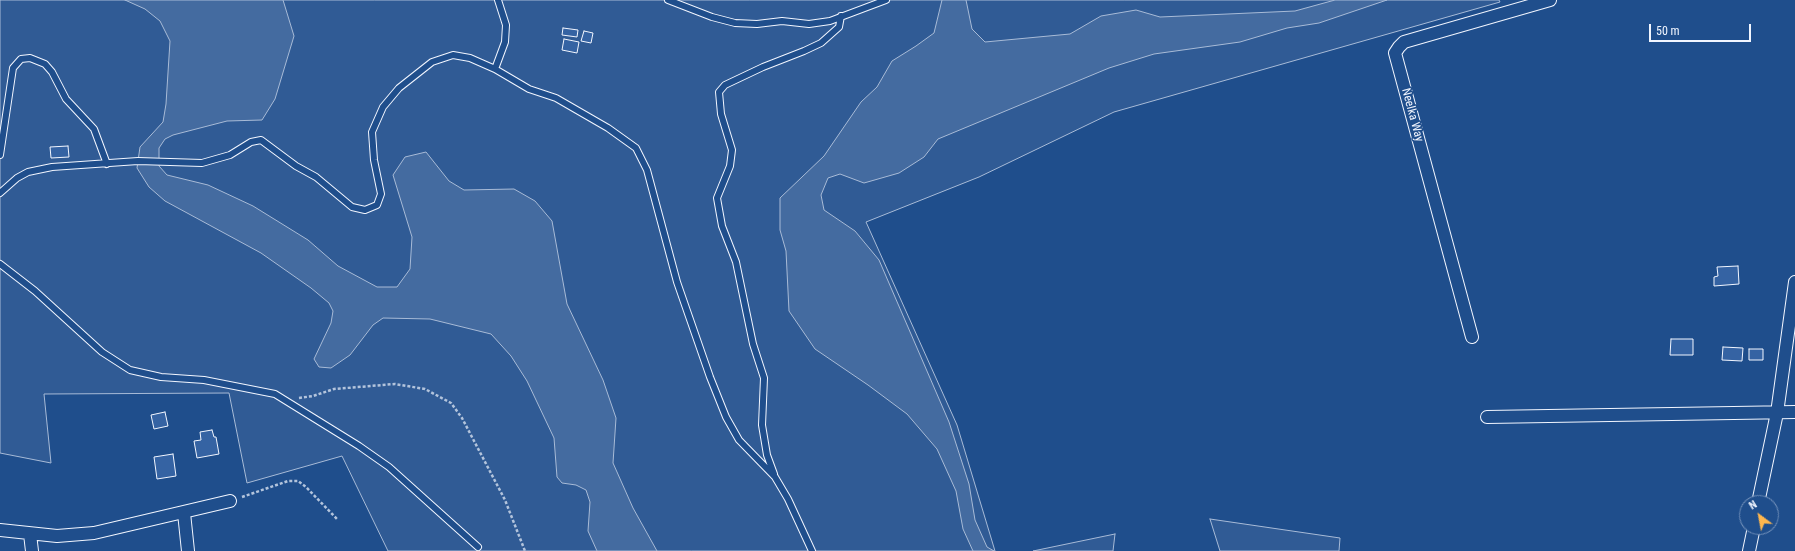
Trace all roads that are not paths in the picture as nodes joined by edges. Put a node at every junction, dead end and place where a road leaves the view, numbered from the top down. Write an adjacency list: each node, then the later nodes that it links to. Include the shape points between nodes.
1 (498, 0): 6 (lane, via 506,25 505,42)
2 (668, 0): 5 (lane, via 734,23 782,21 809,24 830,21)
3 (886, 0): 5 (lane)
4 (1550, 0): 12 (street, Neelka Way, via 1404,42 1395,53)
5 (841, 16): 16 (lane, via 839,27 821,42 725,85 719,92 721,114 732,150 730,166 717,198 722,226 736,262 753,344 764,378 762,425 767,455)
6 (495, 69): 8 (lane, via 470,58 453,55 432,62 399,88 383,107 372,132 374,160 381,194 377,205 365,210 352,207 316,177 296,166 262,140 251,142 230,155 202,163 138,161); 16 (lane, via 529,89 556,98 608,128 636,148 647,170 678,282 726,417 740,440)
7 (0, 155): 8 (lane, via 13,68 21,59 30,58 45,64 52,72 66,99 94,130)
8 (107, 164): 9 (lane, via 52,167 28,172)
9 (0, 193)
10 (0, 264): 23 (lane, via 35,291 102,352 130,370 162,377 204,380 275,394 360,446 389,467)
11 (1795, 282): 14 (street)
12 (1472, 337)
13 (1795, 412): 14 (street)
14 (1777, 413): 15 (street); 17 (street)
15 (1487, 417)
16 (775, 477): 26 (lane)
17 (1760, 495)
18 (230, 501): 19 (street)
19 (184, 513): 21 (street, via 94,533 57,536); 25 (street)
20 (0, 530): 21 (street)
21 (30, 534): 24 (street)
22 (1752, 535): 27 (street)
23 (478, 547)
24 (32, 551)
25 (188, 551)
26 (812, 551)
27 (1749, 551)

